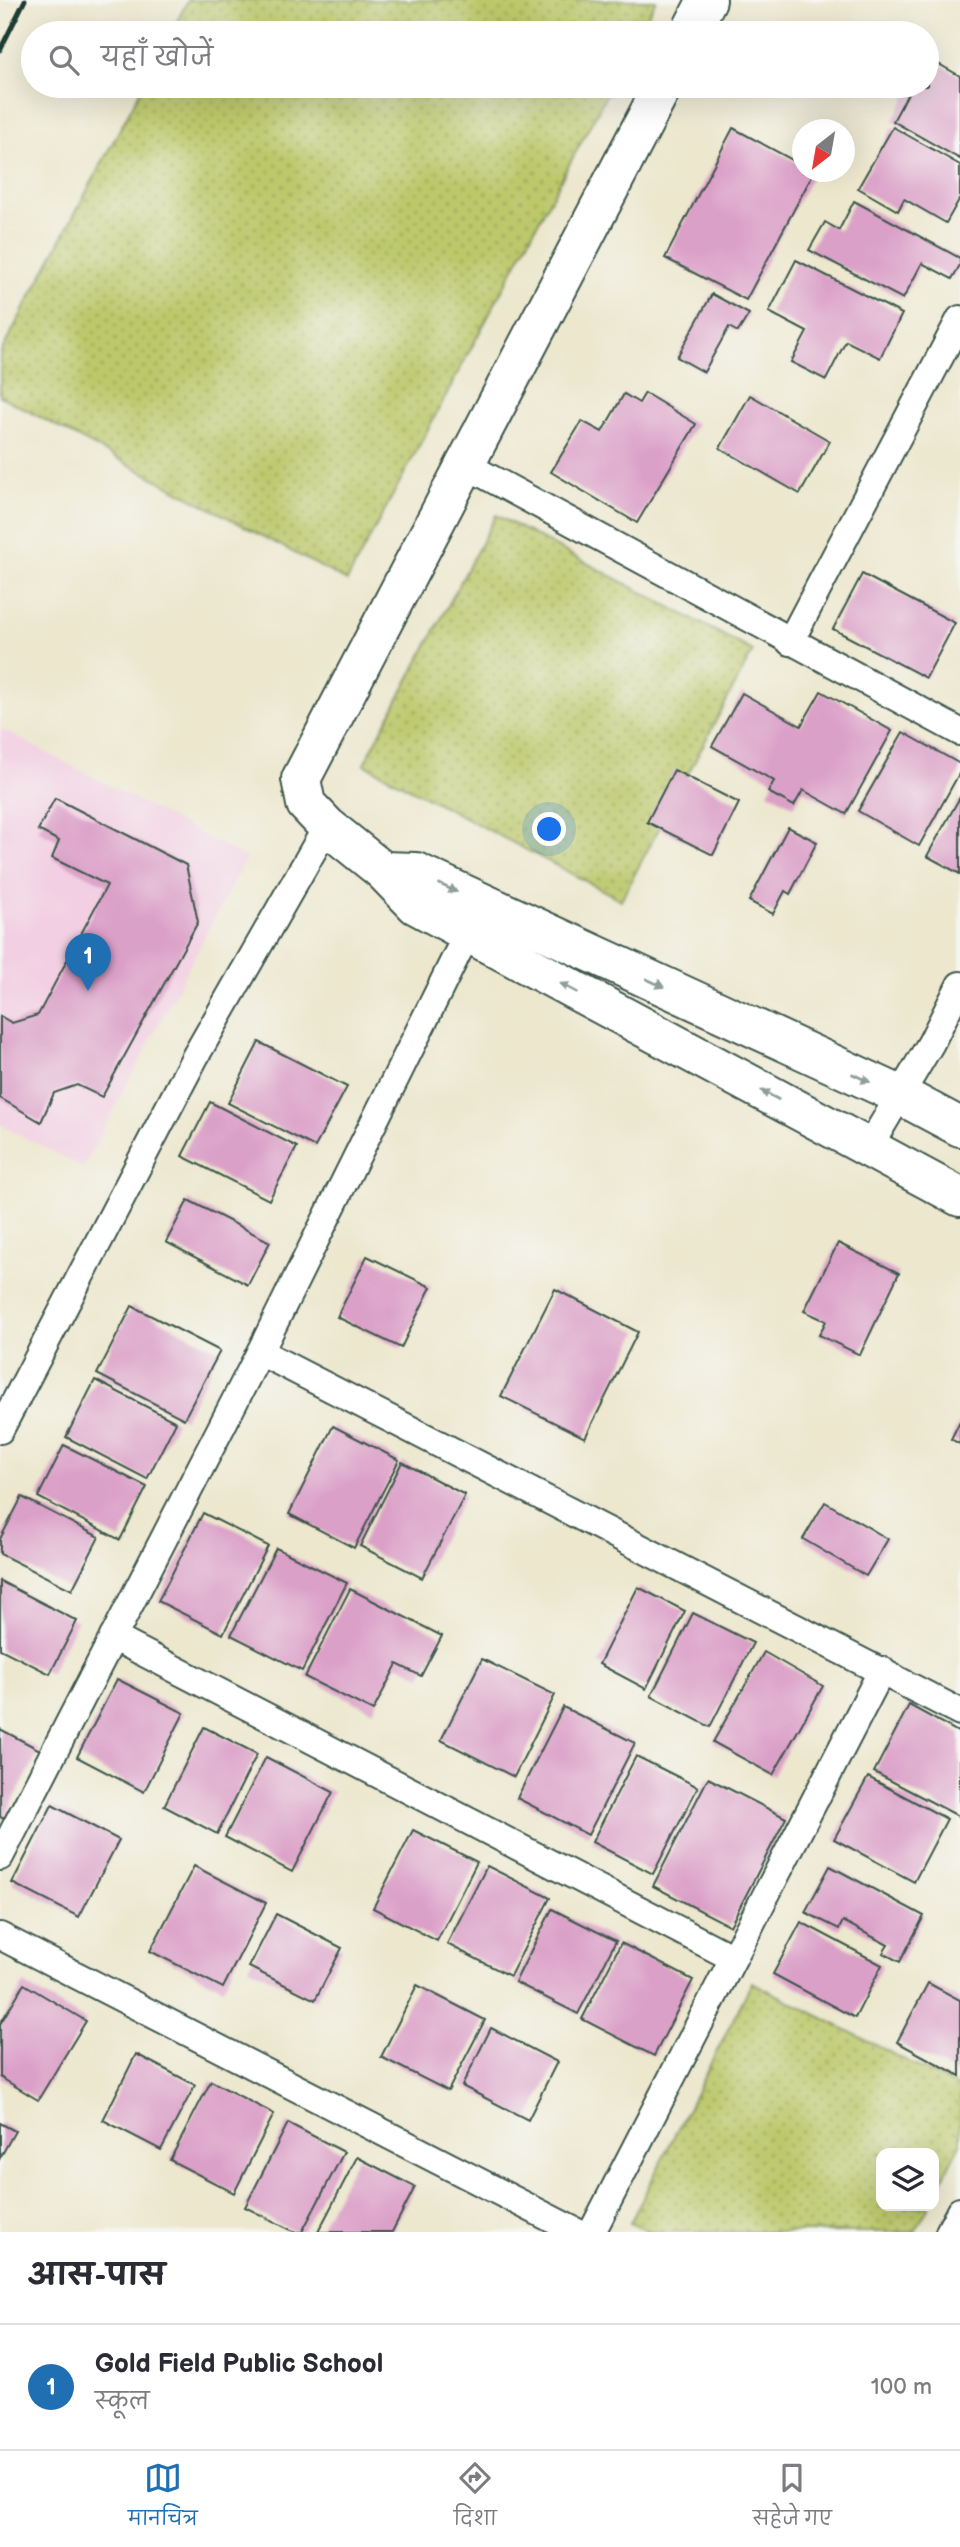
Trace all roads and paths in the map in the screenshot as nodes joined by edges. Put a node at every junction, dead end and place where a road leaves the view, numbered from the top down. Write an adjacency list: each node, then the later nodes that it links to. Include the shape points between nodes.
1 (708, 0): 2 (street)
2 (697, 21)
3 (657, 98): 5 (street)
4 (960, 319): 6 (street)
5 (466, 466): 6 (street); 8 (street, via 302,779 306,804)
6 (790, 642): 7 (street)
7 (960, 732)
8 (327, 826): 9 (street, via 383,872 416,872); 16 (street, via 195,1057)
9 (477, 920): 11 (street, one-way to 11); 13 (street, one-way to 9); 15 (street)
10 (960, 985): 11 (street)
11 (900, 1095): 12 (street); 13 (street)
12 (960, 1127)
13 (869, 1147): 14 (street)
14 (960, 1197)
15 (260, 1352): 17 (street); 18 (street)
16 (0, 1430)
17 (113, 1637): 20 (street); 22 (street)
18 (881, 1670): 19 (street); 22 (street)
19 (960, 1712)
20 (0, 1857)
21 (0, 1936): 24 (street)
22 (733, 1958): 25 (street)
23 (960, 2211): 26 (street)
24 (577, 2232)
25 (592, 2232)
26 (949, 2232)

